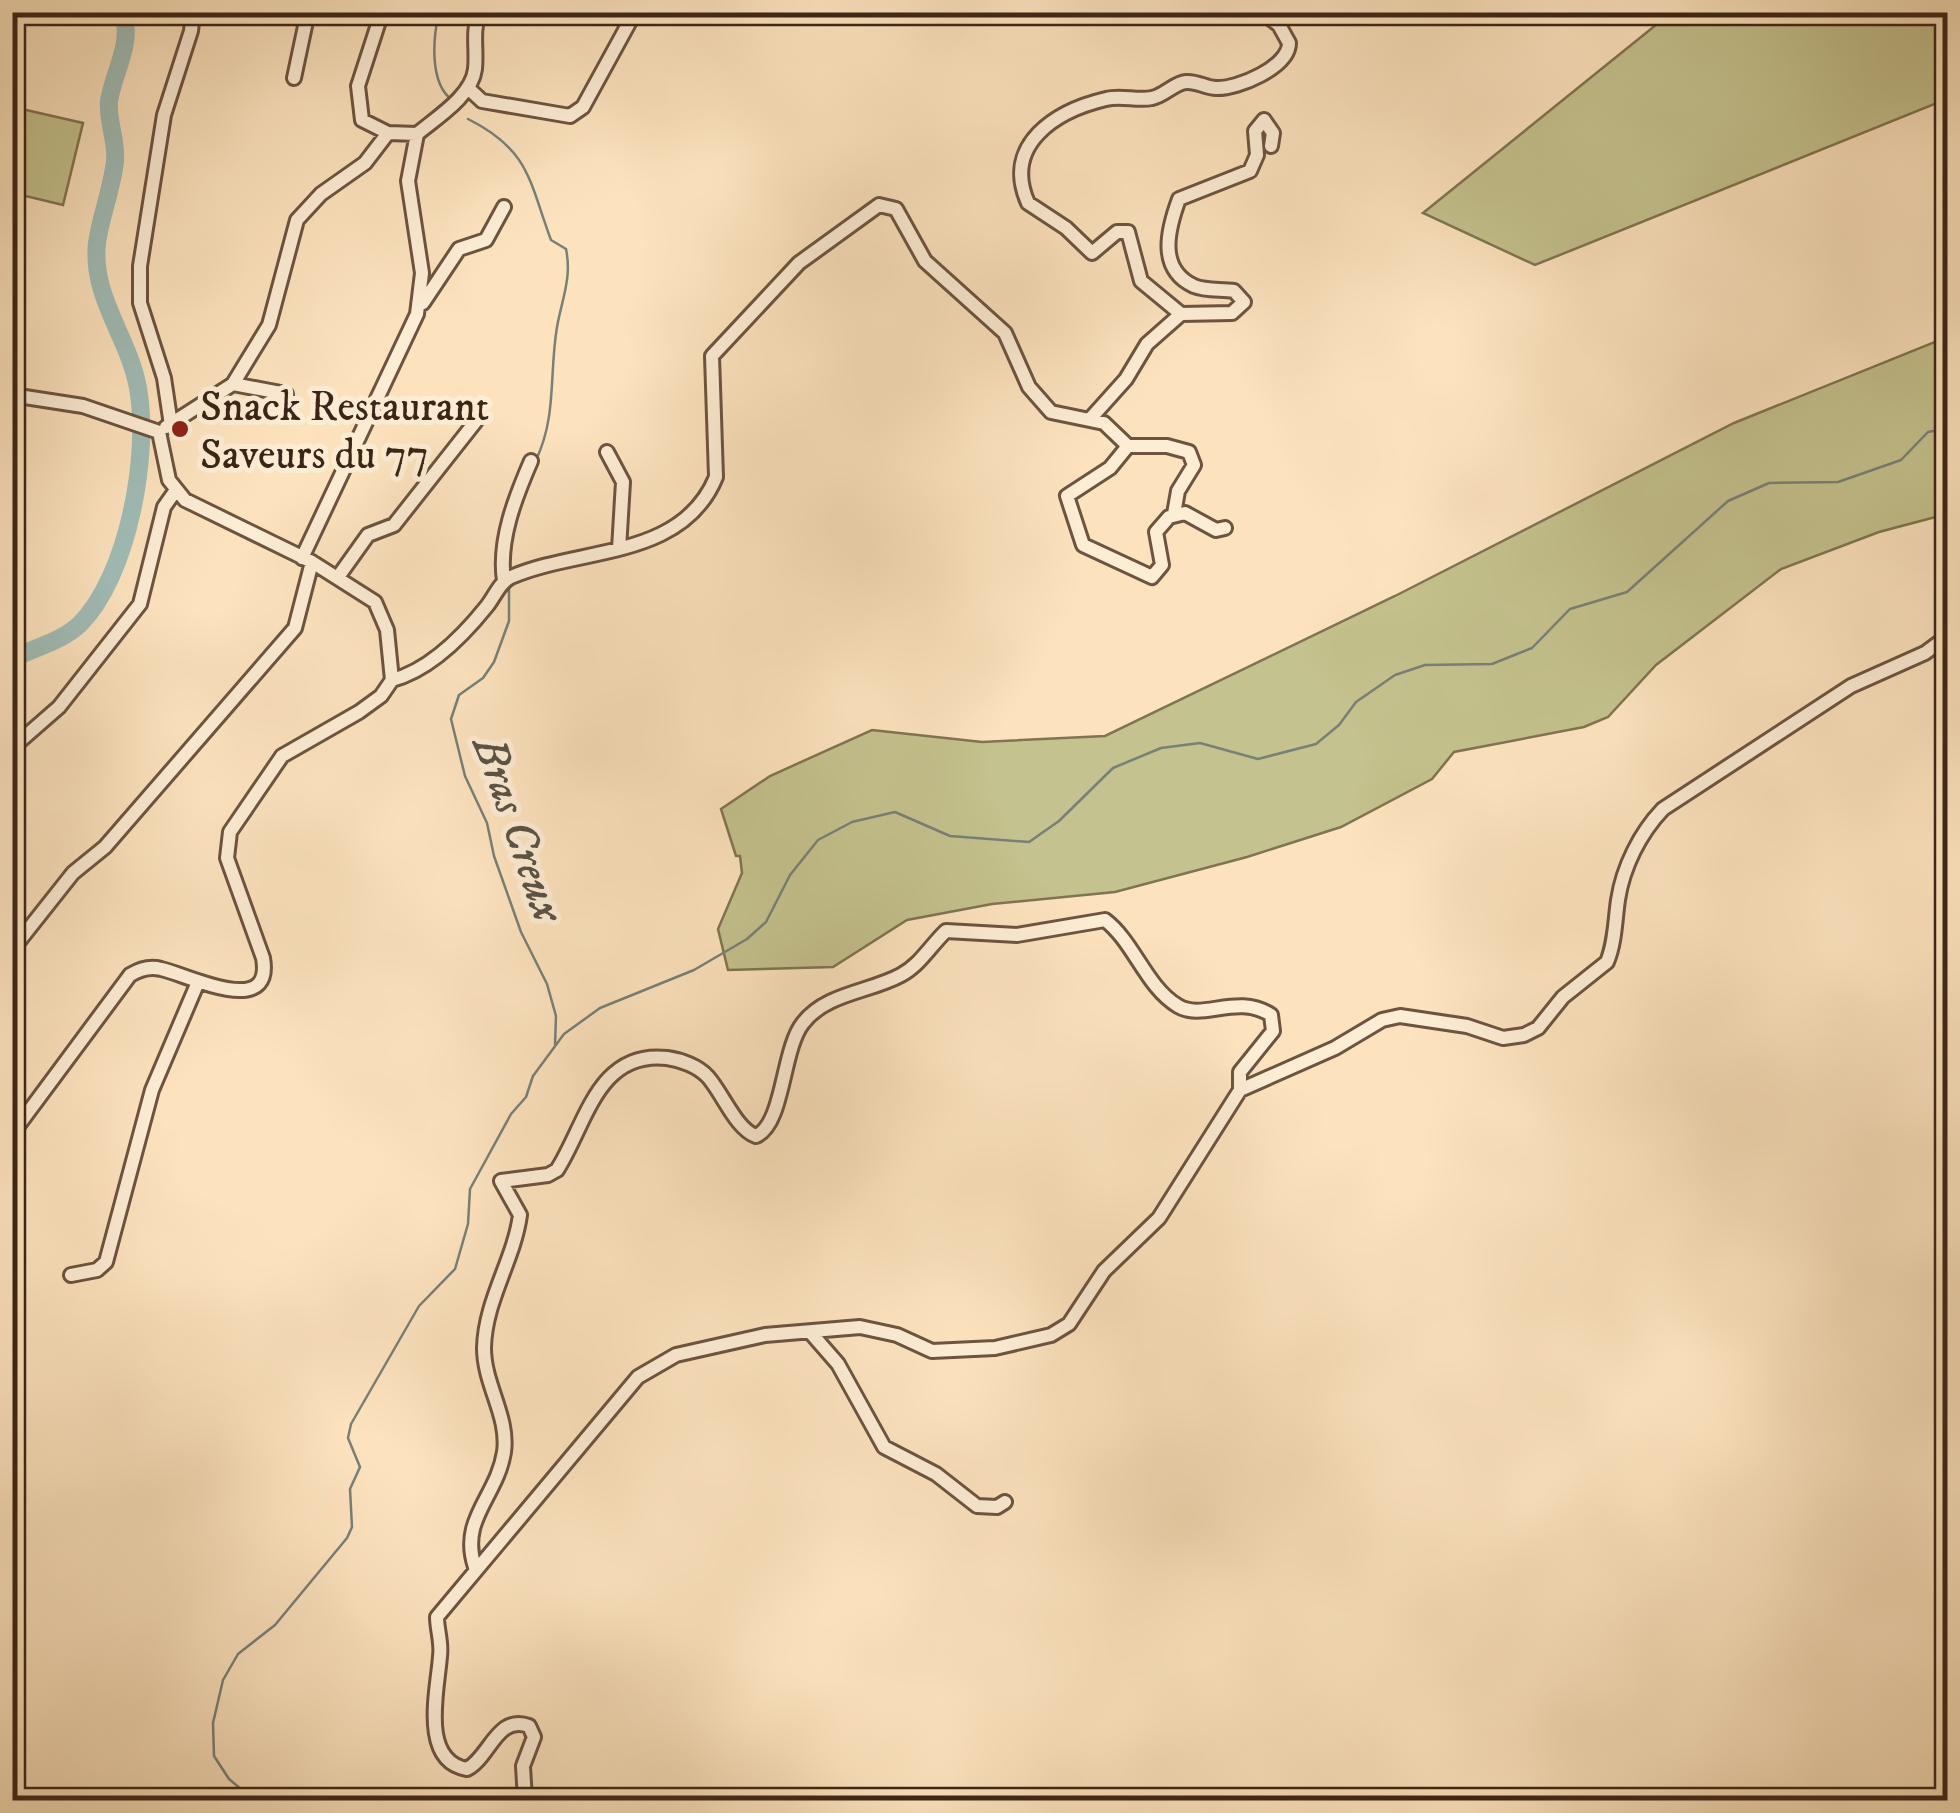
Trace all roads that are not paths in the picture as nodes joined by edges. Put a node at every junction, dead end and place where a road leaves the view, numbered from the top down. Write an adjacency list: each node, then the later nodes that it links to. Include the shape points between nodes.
1 (193, 12): 20 (street, via 164,114 140,266 143,315 164,378)
2 (308, 12): 7 (street)
3 (382, 12): 9 (street, via 357,99 362,120)
4 (479, 12): 8 (street, via 472,32 475,71)
5 (636, 12): 8 (street, via 584,106 570,116)
6 (1262, 12): 14 (street, via 1290,43 1278,63 1226,87 1185,82 1151,98 1094,103 1035,135 1021,160 1028,203 1092,253 1126,231 1141,281)
7 (294, 78)
8 (463, 92): 10 (street)
9 (388, 133): 10 (street); 15 (street, via 365,163 320,194 297,220 268,325)
10 (417, 134): 13 (street, via 408,181 422,272)
11 (1271, 146): 14 (street, via 1273,132 1264,120 1256,130 1258,155 1250,171 1179,200 1167,251 1174,268 1198,288 1234,291 1244,302 1232,313)
12 (504, 207): 13 (street, via 486,240 456,252)
13 (417, 314): 28 (street)
14 (1182, 314): 18 (street, via 1146,344 1132,372)
15 (233, 384): 16 (street); 20 (street)
16 (286, 394)
17 (12, 395): 20 (street)
18 (1091, 418): 21 (street, via 1110,426); 27 (street, via 1050,412 1029,387 1005,333 925,261 892,205 874,207 799,263 718,347 709,366 717,462 710,491 655,538)
19 (476, 421): 29 (street, via 394,525 368,535)
20 (162, 428): 24 (street)
21 (1128, 446): 25 (street, via 1190,452 1194,465); 25 (street, via 1110,468 1067,496 1083,545 1152,577 1162,565 1156,532)
22 (606, 452): 27 (street, via 624,482)
23 (531, 461): 30 (street, via 511,513)
24 (176, 490): 28 (street, via 206,512); 33 (street, via 164,507 140,604 59,707)
25 (1174, 514): 26 (street)
26 (1225, 528)
27 (619, 549): 30 (street)
28 (307, 560): 29 (street); 34 (street, via 295,628 105,847 73,873)
29 (338, 576): 32 (street, via 382,613)
30 (504, 581): 32 (street, via 434,661)
31 (1948, 636): 36 (street, via 1851,686 1663,809 1644,832 1619,894 1607,962 1564,996 1538,1028 1503,1038 1400,1016)
32 (392, 680): 35 (street, via 360,712 294,746 272,767 226,846 264,974 244,991)
33 (12, 748)
34 (12, 950)
35 (198, 982): 37 (street, via 160,968 130,974); 38 (street, via 152,1090 106,1262)
36 (1240, 1090): 39 (street, via 1160,1218 1104,1271 1069,1324 1051,1336 932,1351 860,1328); 41 (street, via 1237,1079 1274,1031 1271,1015 1242,1006 1178,1006 1106,920 1018,934 946,931 900,976 825,1005 803,1023 772,1119 756,1136 694,1066 656,1057 612,1073 557,1170 501,1180 520,1215 495,1289 486,1375 506,1433 499,1471 468,1537)
37 (12, 1134)
38 (71, 1275)
39 (812, 1333): 40 (street, via 838,1364 884,1447 936,1474 976,1506); 41 (street, via 766,1335 676,1355 638,1377)
40 (1005, 1502)
41 (475, 1567): 44 (street, via 436,1617 440,1658 433,1714 444,1754 467,1769 501,1730 529,1726 534,1737 522,1766)
42 (12, 1766): 43 (street)
43 (13, 1776)
44 (525, 1800)

